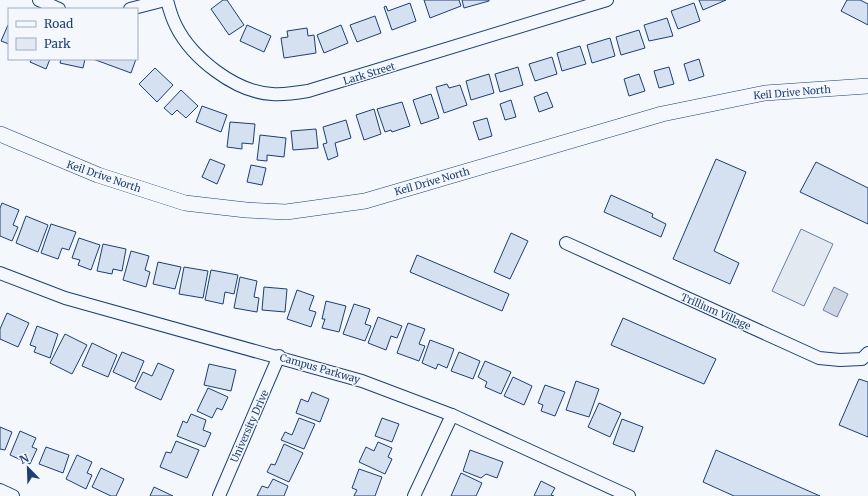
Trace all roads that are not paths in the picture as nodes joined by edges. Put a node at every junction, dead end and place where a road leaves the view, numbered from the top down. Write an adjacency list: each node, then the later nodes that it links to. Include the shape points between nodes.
1 (39, 0): 4 (street)
2 (166, 0): 3 (street, Lark Street, via 175,26 187,44 208,65 220,74 251,89 271,94 290,94 308,91); 5 (street)
3 (607, 0)
4 (57, 8)
5 (134, 8)
6 (868, 86): 7 (street, Keil Drive North, via 765,93 662,114 365,201 286,212 185,203 98,175)
7 (0, 134)
8 (566, 243): 10 (street, Trillium Village, via 819,358 862,360)
9 (0, 273): 11 (street, Campus Parkway, via 65,298)
10 (868, 354)
11 (279, 356): 12 (street, Campus Parkway, via 362,381); 16 (street, University Drive)
12 (452, 415): 14 (street, Campus Parkway); 17 (street)
13 (0, 490): 15 (street)
14 (607, 491): 18 (street, Campus Parkway)
15 (13, 496)
16 (219, 496)
17 (414, 496)
18 (629, 496)

